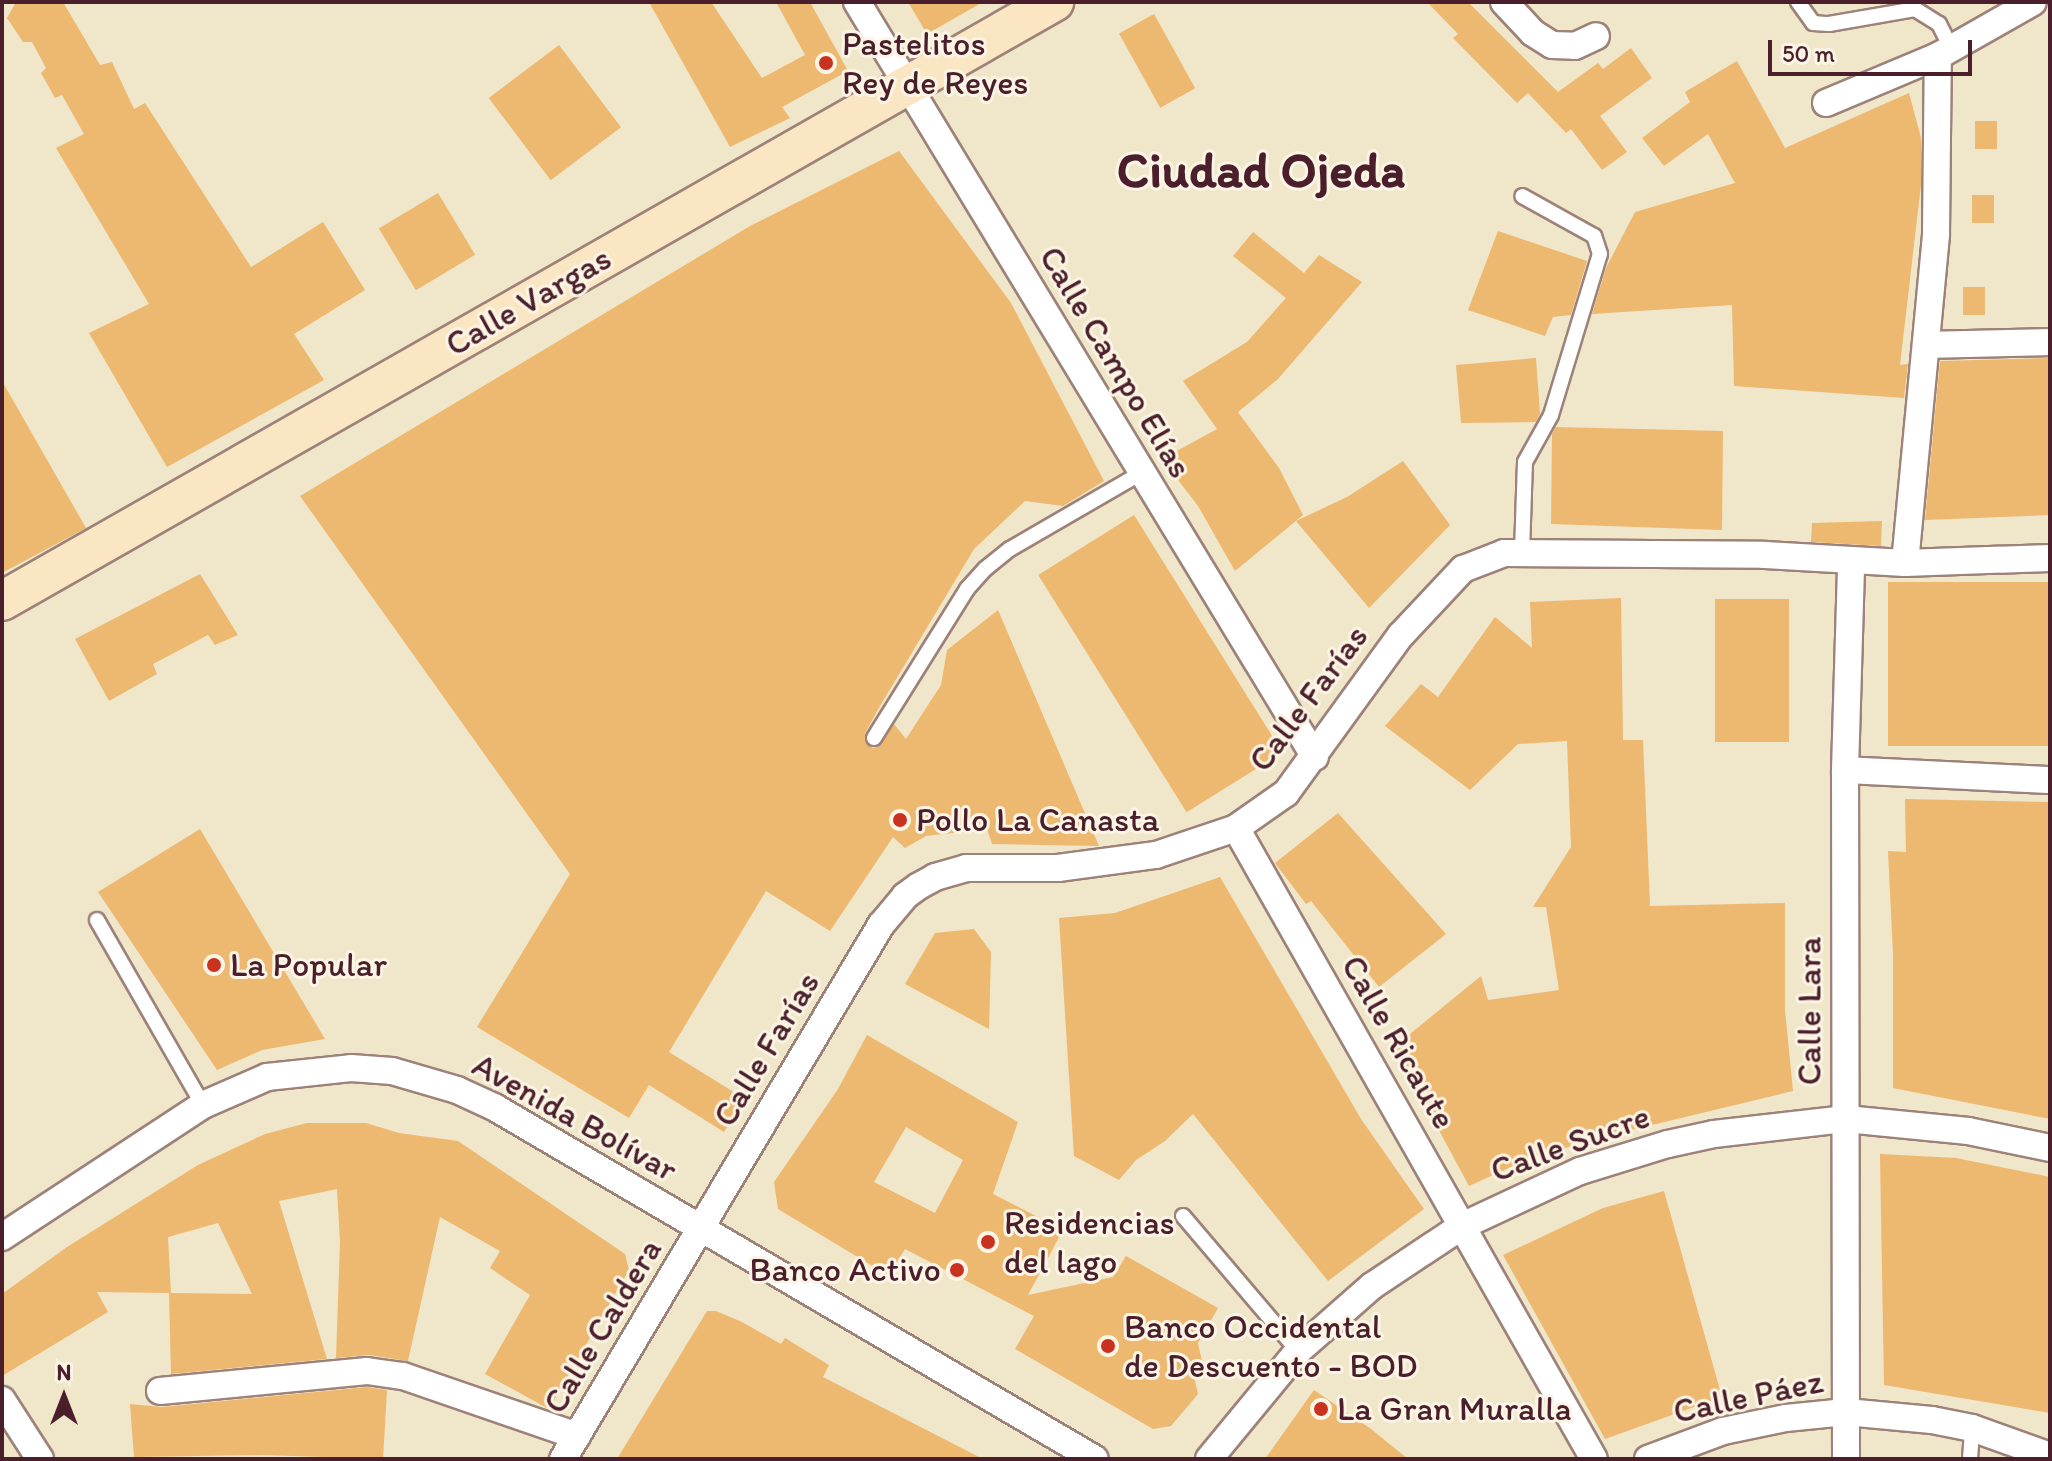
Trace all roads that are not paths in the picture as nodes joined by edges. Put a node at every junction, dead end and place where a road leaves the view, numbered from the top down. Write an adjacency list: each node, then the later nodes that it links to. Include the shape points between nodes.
1 (857, 2): 8 (street, Calle Campo Elías)
2 (1054, 2): 8 (street, Calle Vargas)
3 (1504, 2): 6 (street, via 1545,43 1575,46)
4 (1798, 2): 7 (lane, via 1813,23 1829,24 1915,9 1939,24)
5 (2033, 2): 7 (street)
6 (1596, 36)
7 (1945, 53): 9 (street); 12 (street)
8 (906, 86): 13 (street, Calle Campo Elías); 18 (street, Calle Vargas)
9 (1826, 103)
10 (1522, 196): 14 (lane, via 1594,236 1600,254 1551,415 1525,462)
11 (2050, 342): 12 (street)
12 (1926, 345): 17 (street)
13 (1141, 473): 19 (lane, via 985,569 967,589); 20 (street, Calle Campo Elías)
14 (1522, 552): 16 (street, Calle Farías, via 1765,555); 20 (street, Calle Farías, via 1504,553 1463,569 1401,635)
15 (2050, 558): 17 (street, Calle Farías)
16 (1851, 562): 17 (street, Calle Farías); 21 (street, Calle Lara)
17 (1905, 563)
18 (2, 601)
19 (874, 738)
20 (1315, 757): 23 (street, Calle Farías, via 1286,793)
21 (1845, 770): 22 (street); 26 (street, Calle Lara)
22 (2050, 780)
23 (1236, 828): 29 (street, Calle Ricaute); 30 (street, Calle Farías, via 1156,855 1058,868 966,868 935,877 905,896 881,925)
24 (97, 920): 25 (lane)
25 (203, 1105): 30 (street, Avenida Bolívar, via 267,1077 299,1071 351,1068 418,1077 494,1107); 31 (street, Avenida Bolívar)
26 (1846, 1119): 27 (street, Calle Sucre, via 1968,1131); 29 (street, Calle Sucre, via 1714,1134 1624,1156 1537,1188); 35 (street, Calle Lara)
27 (2050, 1148)
28 (1183, 1216): 32 (lane)
29 (1462, 1226): 32 (street, Calle Sucre, via 1372,1286); 43 (street, Calle Ricaute)
30 (701, 1230): 37 (street, Calle Caldera); 41 (street, Avenida Bolívar)
31 (2, 1237)
32 (1298, 1351): 42 (street, Calle Sucre)
33 (160, 1391): 37 (street, via 367,1371 403,1376)
34 (2, 1400): 39 (street)
35 (1846, 1412): 36 (street, Calle Páez); 44 (street, Calle Páez, via 1723,1431); 45 (street, Calle Lara)
36 (1972, 1428): 38 (street, Calle Páez); 46 (lane)
37 (577, 1436): 40 (street, Calle Caldera)
38 (2050, 1456)
39 (40, 1459)
40 (563, 1459)
41 (1095, 1459)
42 (1209, 1459)
43 (1594, 1459)
44 (1648, 1459)
45 (1846, 1459)
46 (1970, 1459)

